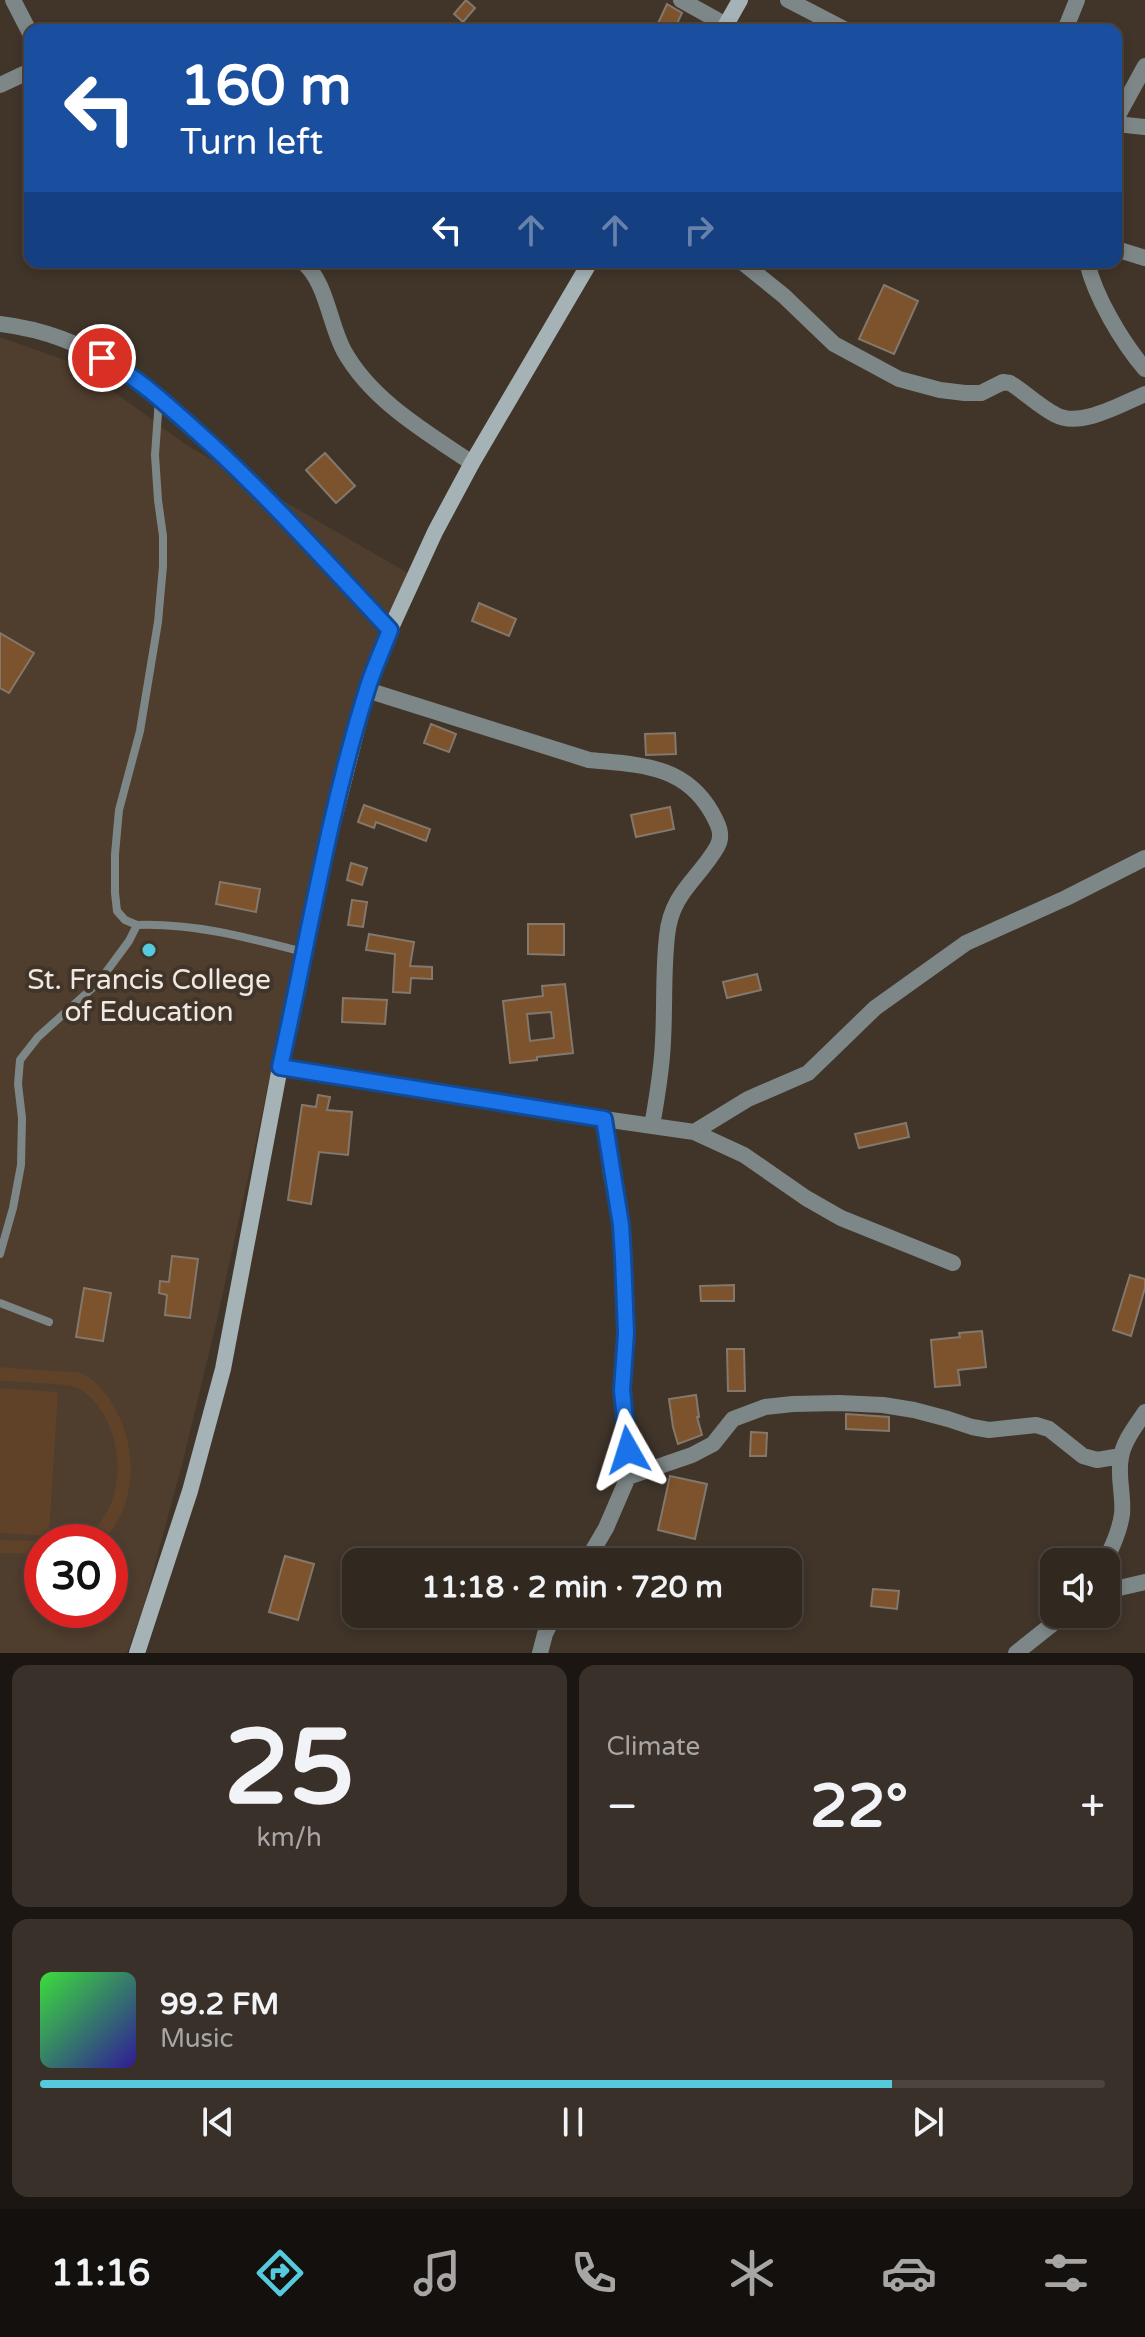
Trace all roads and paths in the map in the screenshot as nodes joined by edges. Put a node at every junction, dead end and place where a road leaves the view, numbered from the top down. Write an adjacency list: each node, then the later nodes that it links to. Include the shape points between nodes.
1 (13, 0): 6 (street)
2 (681, 0): 7 (street)
3 (740, 0): 8 (main road)
4 (788, 0): 9 (street)
5 (1077, 0): 10 (street)
6 (25, 24)
7 (718, 24)
8 (726, 24)
9 (834, 24)
10 (1067, 24)
11 (1145, 66): 14 (street)
12 (24, 74): 13 (street)
13 (0, 85)
14 (1122, 110)
15 (1122, 123): 16 (street)
16 (1145, 127)
17 (1122, 251): 18 (street)
18 (1145, 258)
19 (310, 268): 27 (street, via 344,350 363,379 390,405)
20 (587, 268): 27 (main road)
21 (749, 268): 25 (street, via 834,344 899,379 965,393 1010,383 1070,420)
22 (1088, 268): 24 (street, via 1109,315)
23 (0, 324): 26 (street, via 54,335 86,349)
24 (1145, 369)
25 (1145, 394)
26 (159, 397): 28 (street, via 242,472); 31 (lane, via 155,455 163,566 158,622 140,731 119,810 115,854 117,911)
27 (472, 463): 28 (main road)
28 (390, 630): 29 (main road)
29 (367, 690): 32 (main road); 35 (street, via 589,760 672,773 709,808 720,828 719,845 684,888 667,935 660,1082)
30 (1145, 858): 36 (street, via 966,943 875,1008 808,1073 748,1099)
31 (137, 925): 32 (lane, via 219,931); 37 (lane, via 98,983 20,1060 21,1165)
32 (306, 952): 33 (main road)
33 (280, 1067): 34 (street); 50 (main road, via 223,1369)
34 (604, 1119): 35 (street); 43 (street, via 621,1225)
35 (652, 1126): 36 (street)
36 (694, 1132): 38 (street, via 744,1155 841,1218)
37 (0, 1254)
38 (953, 1263)
39 (0, 1303): 40 (lane)
40 (49, 1322)
41 (1145, 1412): 42 (street)
42 (1121, 1456): 43 (street, via 1083,1456 1036,1425 989,1430 883,1405 793,1404 733,1419 713,1444); 45 (street, via 1122,1514)
43 (628, 1477): 44 (street)
44 (594, 1548)
45 (1112, 1548)
46 (1145, 1582): 47 (street)
47 (1120, 1588)
48 (548, 1628): 51 (street)
49 (1047, 1628): 52 (street)
50 (137, 1653)
51 (540, 1653)
52 (1016, 1653)

